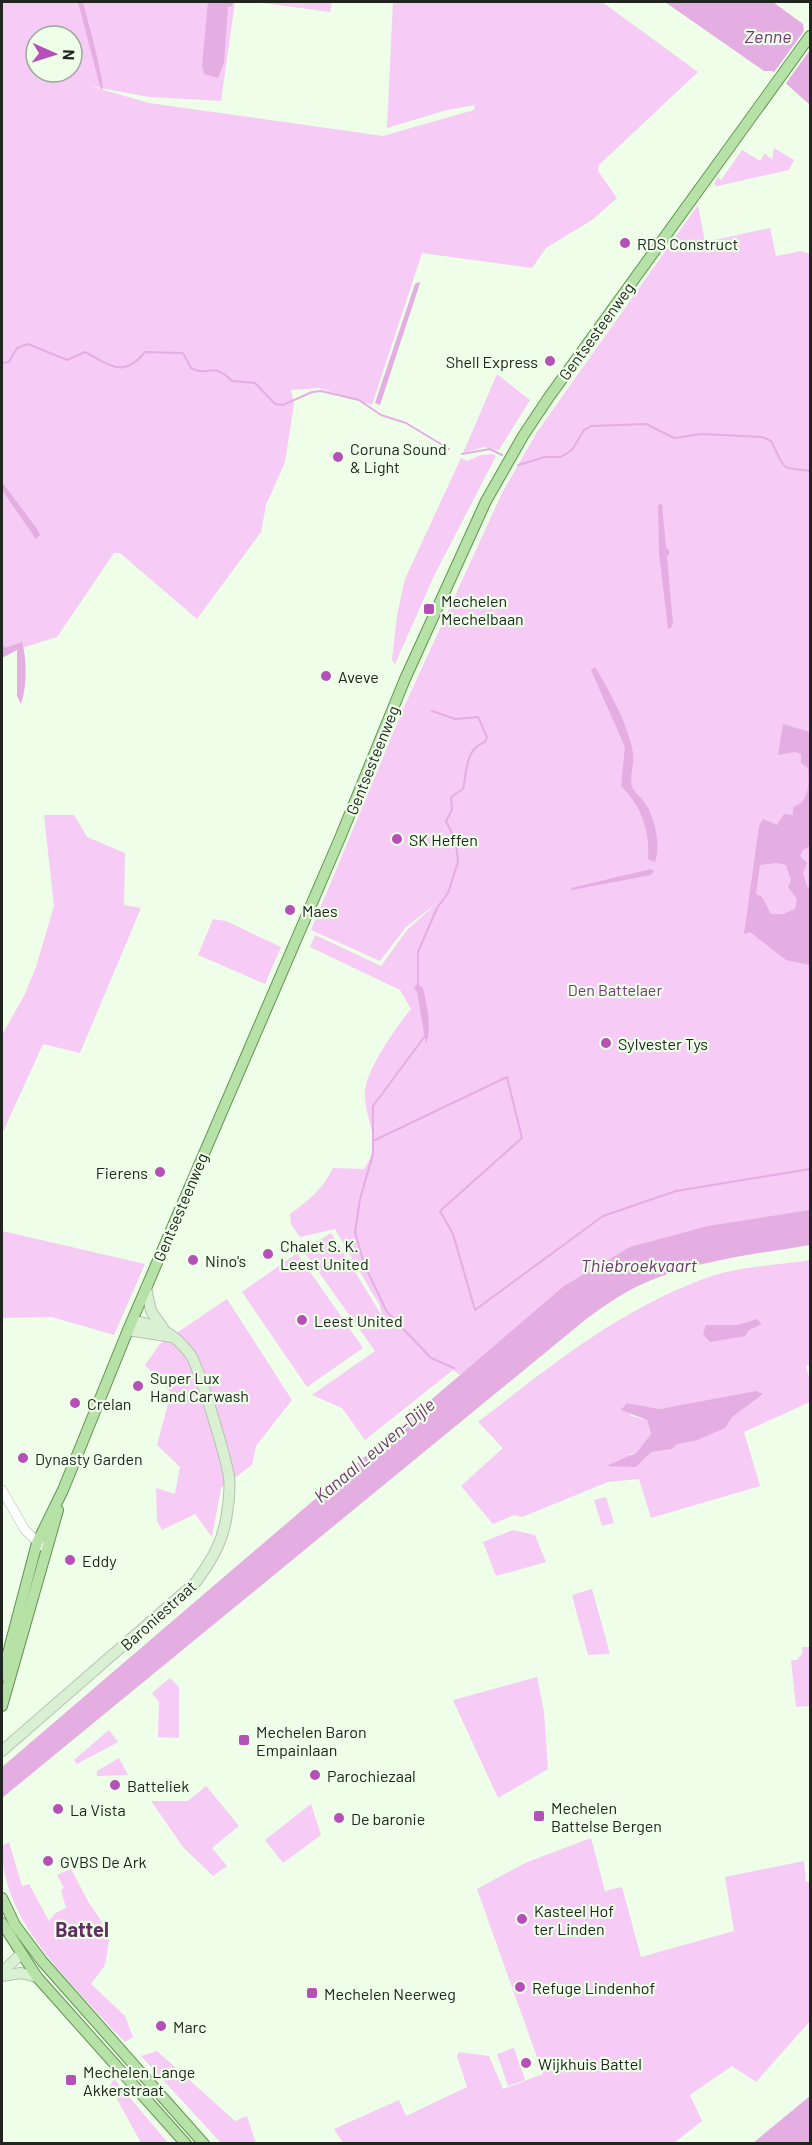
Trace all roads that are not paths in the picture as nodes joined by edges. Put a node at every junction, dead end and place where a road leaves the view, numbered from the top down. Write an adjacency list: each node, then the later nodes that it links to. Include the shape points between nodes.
1 (810, 36): 2 (main road, Gentsesteenweg, via 549,397 486,501 405,679)
2 (146, 1288): 3 (main road, Gentsesteenweg); 4 (main road, Baroniestraat, via 151,1311)
3 (130, 1325): 4 (main road); 5 (main road); 7 (main road, Gentsesteenweg)
4 (163, 1328): 5 (main road, Baroniestraat)
5 (173, 1338): 10 (main road, Baroniestraat, via 185,1347 196,1366 229,1477 228,1511 216,1552 195,1583)
6 (2, 1490): 7 (street, via 25,1530)
7 (41, 1546): 8 (main road, Gentsesteenweg); 9 (main road, Gentsesteenweg)
8 (2, 1676)
9 (2, 1706)
10 (2, 1751)
11 (2, 1898): 13 (main road)
12 (2, 1923): 14 (main road)
13 (31, 1947): 14 (main road); 18 (main road)
14 (20, 1955): 15 (main road); 16 (main road)
15 (2, 1974): 16 (main road)
16 (37, 1977): 17 (main road)
17 (186, 2144)
18 (204, 2144)

